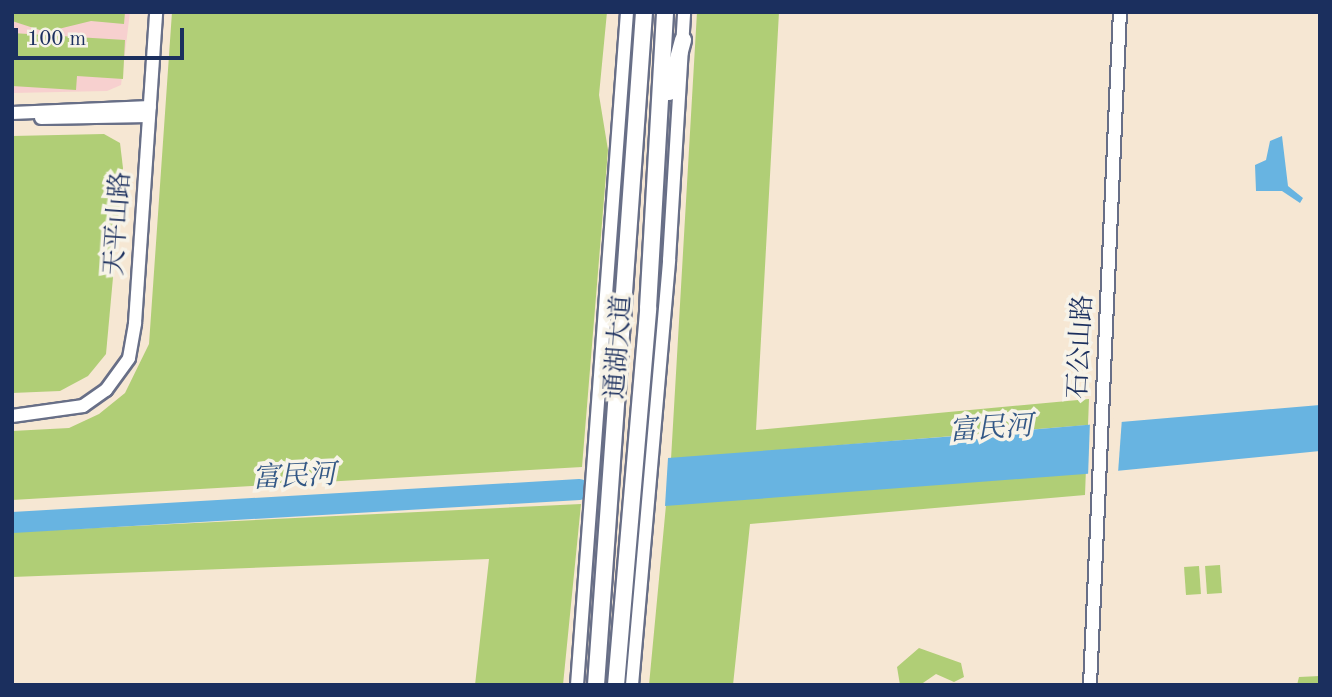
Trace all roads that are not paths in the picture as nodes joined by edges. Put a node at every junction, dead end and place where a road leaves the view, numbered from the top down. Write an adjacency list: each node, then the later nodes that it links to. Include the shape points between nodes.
1 (149, 12): 9 (street, 天平山路)
2 (156, 12): 9 (street, 天平山路)
3 (627, 12): 16 (street)
4 (644, 12): 17 (main road, 通湖大道)
5 (665, 12): 12 (main road, 通湖大道)
6 (684, 12): 8 (street)
7 (1120, 12): 20 (street, 石公山路)
8 (683, 40): 12 (main road); 19 (street, via 670,260)
9 (146, 111): 10 (street); 11 (street); 13 (street, 天平山路, via 124,351 101,386)
10 (12, 113)
11 (12, 119)
12 (660, 125): 18 (main road, 通湖大道)
13 (71, 407): 14 (street); 15 (street)
14 (12, 409)
15 (12, 416)
16 (577, 685)
17 (596, 685)
18 (616, 685)
19 (632, 685)
20 (1090, 685)

